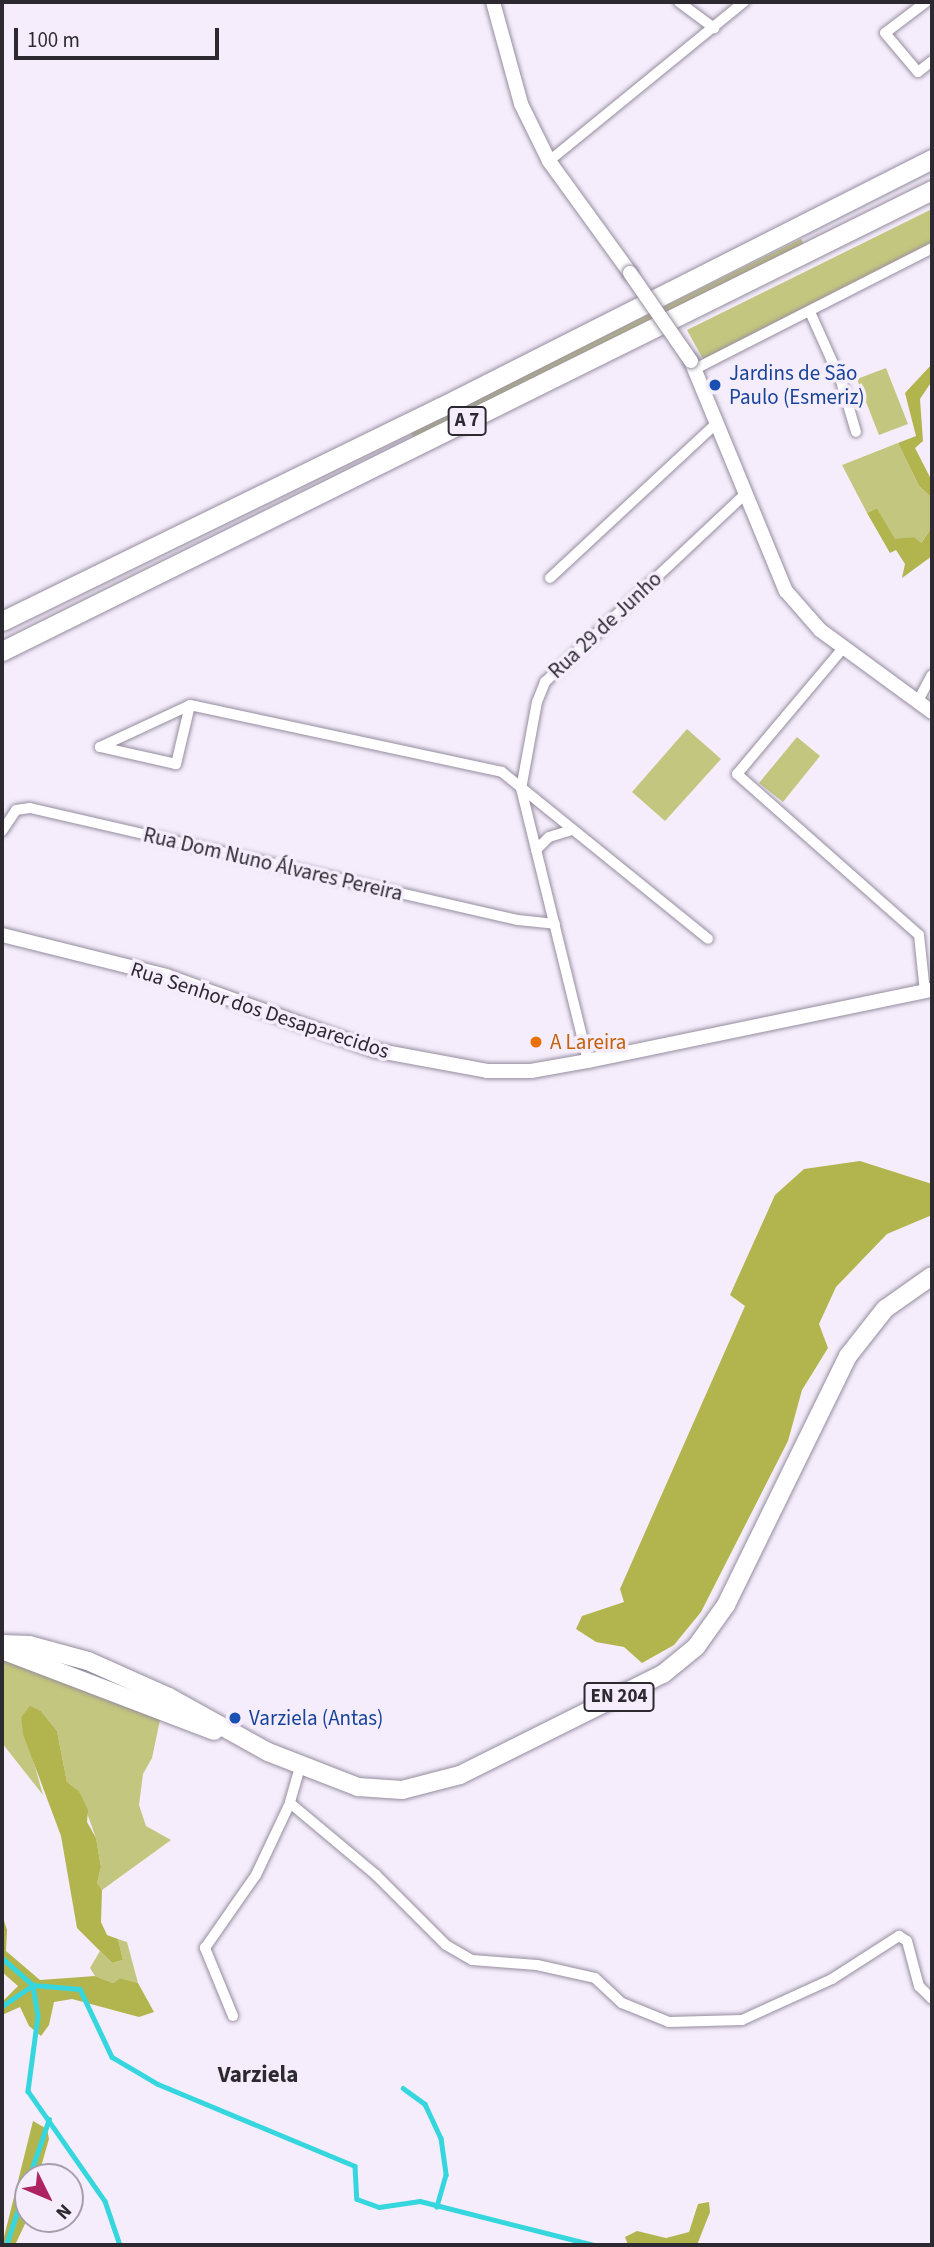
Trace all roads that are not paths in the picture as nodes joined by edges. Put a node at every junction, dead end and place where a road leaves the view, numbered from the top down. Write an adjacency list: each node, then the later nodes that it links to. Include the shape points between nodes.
1 (493, 2): 9 (street, via 521,104)
2 (679, 2): 6 (street)
3 (744, 2): 6 (street)
4 (927, 2): 5 (street); 7 (street, via 885,33 918,72)
5 (932, 9)
6 (714, 28): 9 (street)
7 (932, 61)
8 (932, 159): 18 (highway, A 7, via 466,395)
9 (549, 161): 13 (street, bridge)
10 (932, 190): 20 (highway, A 7)
11 (932, 248): 12 (street)
12 (810, 312): 13 (street); 15 (street, via 841,381)
13 (693, 365): 14 (street)
14 (717, 423): 16 (street); 17 (street)
15 (856, 432)
16 (746, 493): 19 (street, via 786,592 802,613); 25 (street, Rua 29 de Junho, via 545,682)
17 (550, 578)
18 (2, 621)
19 (845, 647): 22 (street); 32 (street, via 737,774 919,935)
20 (2, 651)
21 (932, 675): 22 (street)
22 (919, 699): 24 (street)
23 (190, 705): 23 (street, via 167,716 100,747 176,764); 25 (street, via 502,772)
24 (932, 712)
25 (521, 789): 26 (street); 28 (street)
26 (572, 830): 28 (street, via 550,837); 31 (street)
27 (2, 831): 29 (street, Rua Dom Nuno Álvares Pereira, via 16,810 30,808 518,920)
28 (536, 850): 29 (street)
29 (555, 923): 33 (street)
30 (2, 935): 33 (street, Rua Senhor dos Desaparecidos, via 166,976 374,1050 487,1071 531,1071)
31 (708, 939)
32 (929, 991): 33 (street, Rua Senhor dos Desaparecidos)
33 (588, 1061)
34 (932, 1276): 38 (main road, EN 204, via 885,1309 848,1356 726,1605 681,1661 610,1702 438,1783 373,1790)
35 (2, 1644): 37 (main road, EN 204, via 29,1645 88,1661 181,1704)
36 (2, 1650): 37 (main road, EN 204)
37 (241, 1739): 38 (main road, EN 204)
38 (300, 1767): 39 (street)
39 (290, 1803): 40 (street, via 376,1875 446,1945 472,1959 537,1965 595,1978 622,2003 669,2022 742,2020 832,1979 899,1936 907,1941 919,1986); 41 (street, via 256,1875 205,1948)
40 (932, 1999)
41 (233, 2016)

